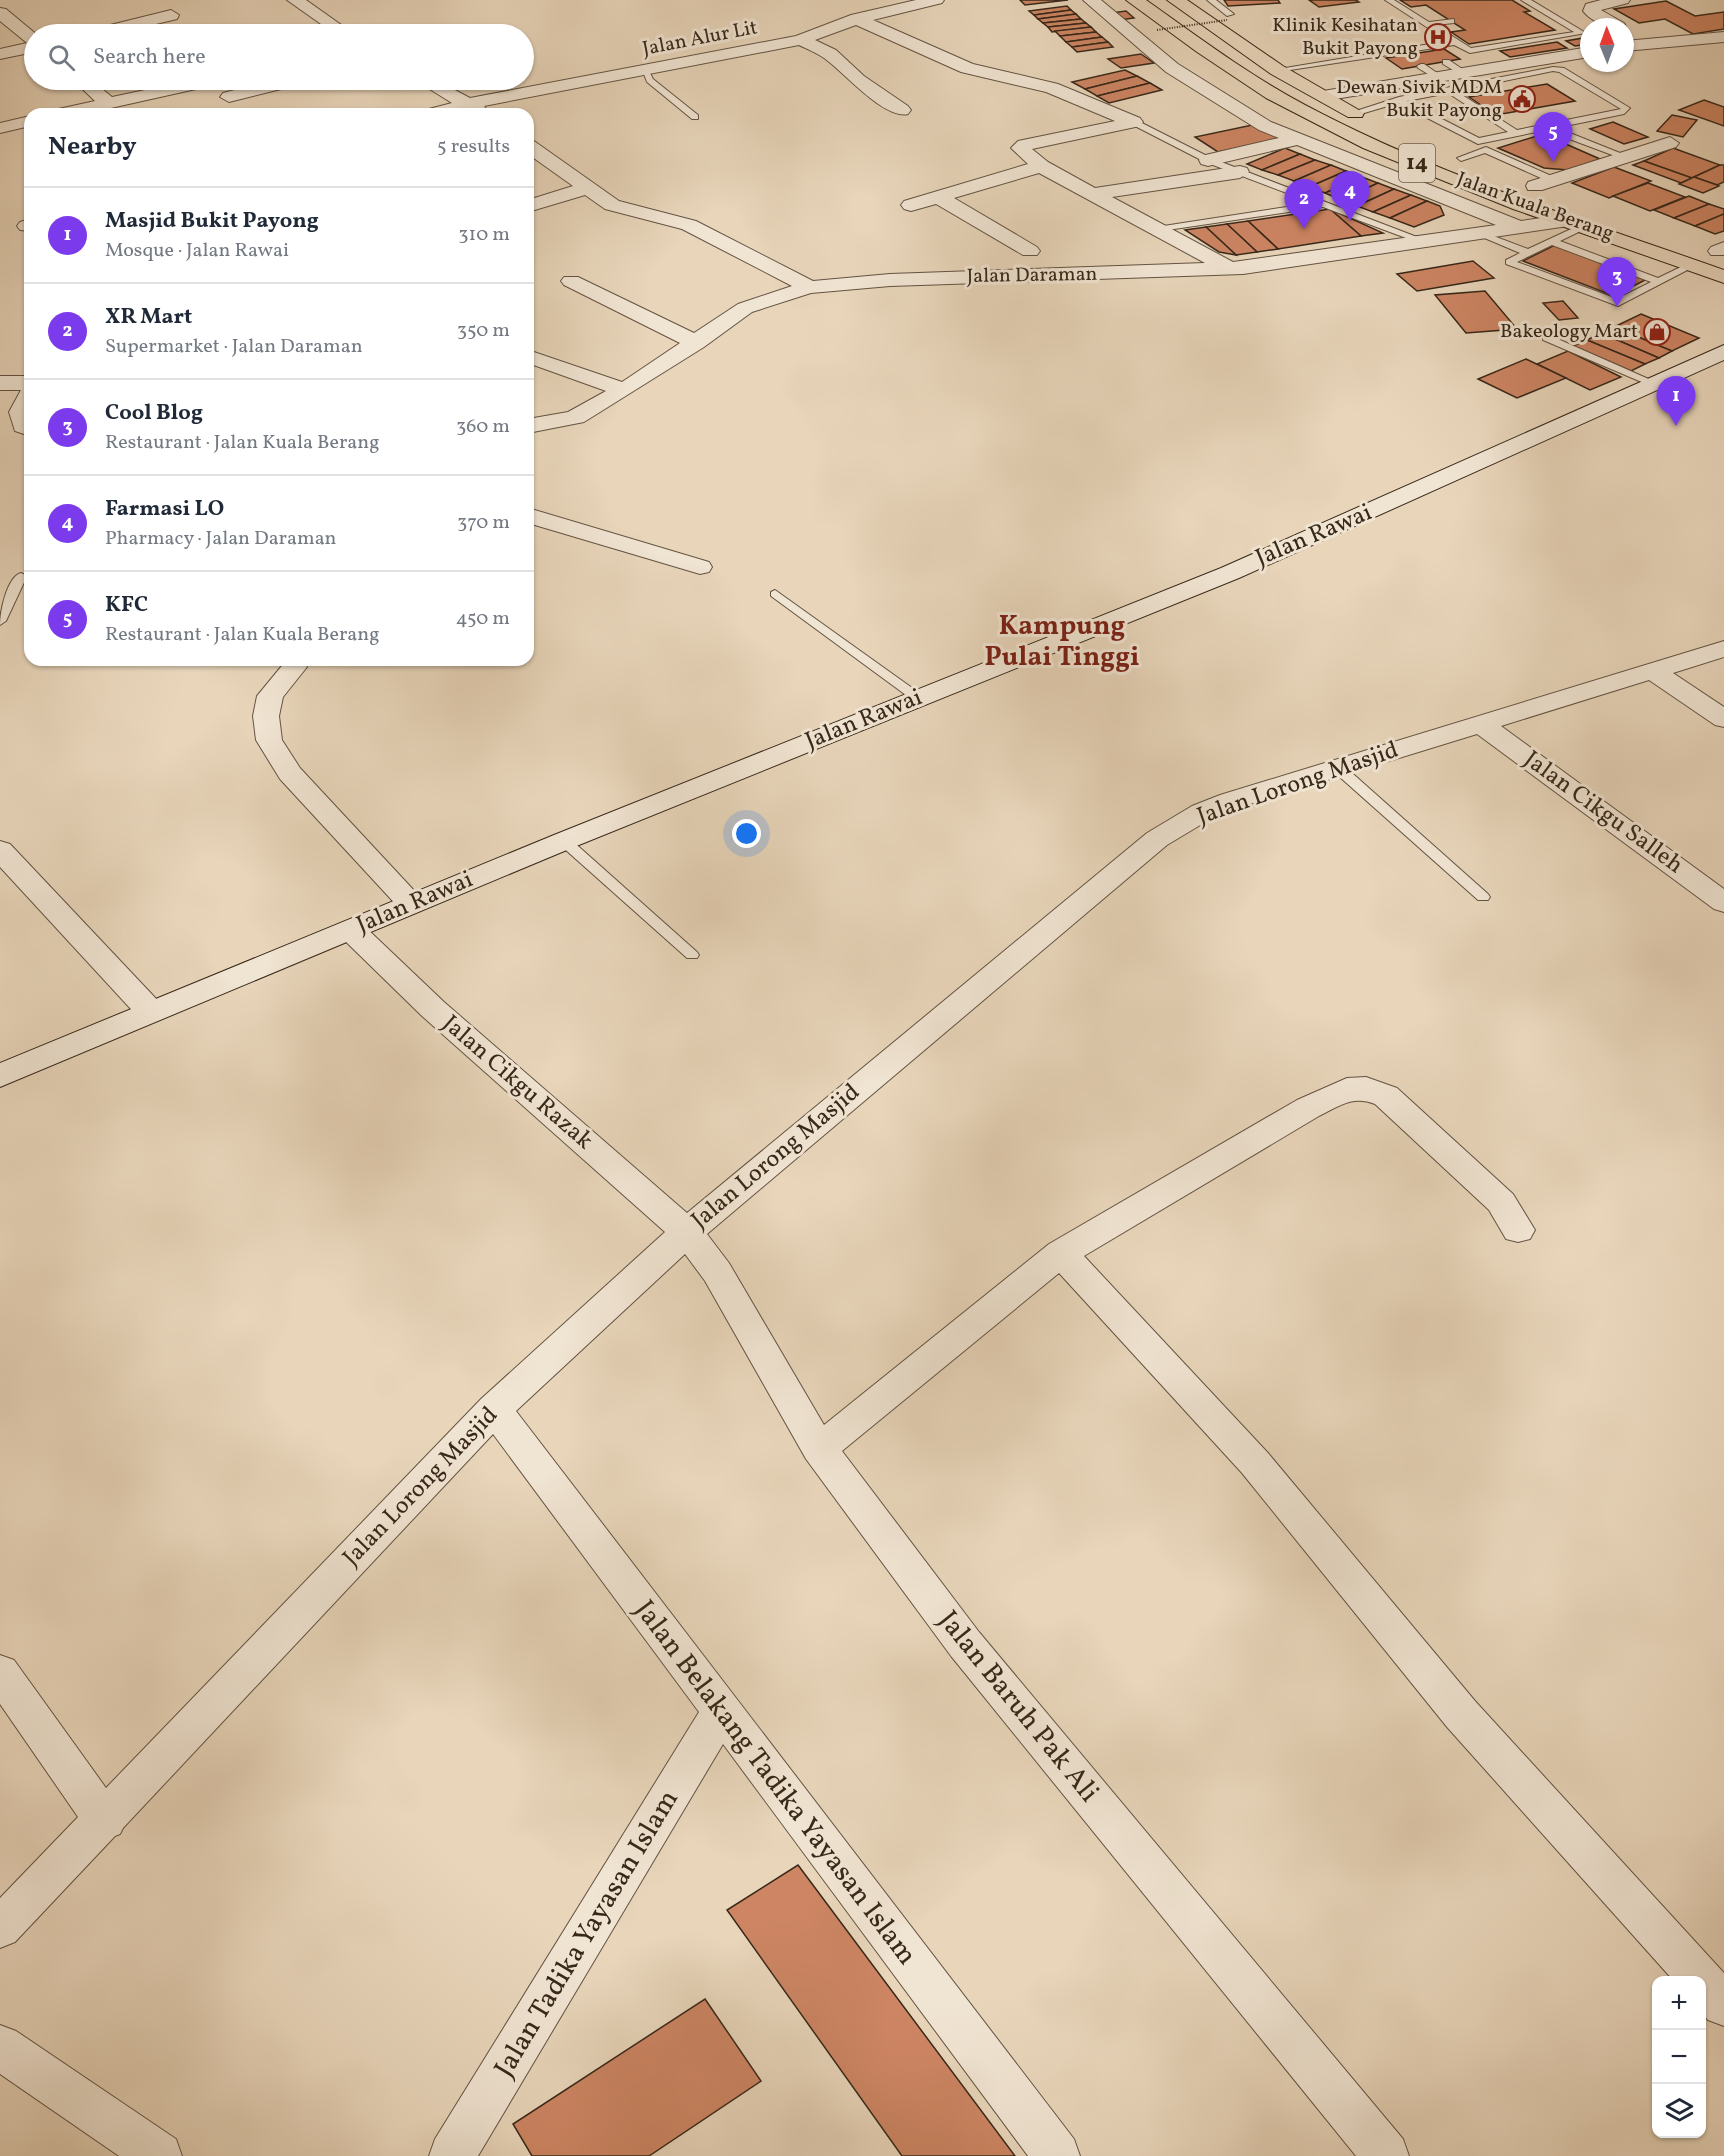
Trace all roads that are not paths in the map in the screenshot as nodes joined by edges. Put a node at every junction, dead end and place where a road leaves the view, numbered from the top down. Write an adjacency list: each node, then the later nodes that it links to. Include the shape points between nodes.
1 (295, 0): 17 (street)
2 (936, 0): 14 (street, Jalan Alur Lit)
3 (1176, 0): 32 (highway, 14)
4 (1211, 0): 12 (lane)
5 (1389, 0): 18 (lane)
6 (1525, 0): 27 (lane, via 1582,33)
7 (1622, 0): 13 (street, via 1592,7 1591,11)
8 (1136, 1): 9 (street); 72 (highway, Jalan Kuala Berang / 14, via 1243,76 1322,122)
9 (1094, 3): 56 (street, via 1172,68 1256,121)
10 (0, 13): 19 (street)
11 (171, 15): 16 (street)
12 (1229, 17)
13 (1603, 18)
14 (857, 19): 22 (street, Jalan Alur Lit); 51 (street, via 967,68 1052,88)
15 (1451, 21): 18 (lane)
16 (161, 24)
17 (331, 24)
18 (1428, 24): 23 (lane)
19 (24, 32)
20 (1634, 36): 24 (street)
21 (1724, 37): 24 (street)
22 (801, 40): 33 (street, Jalan Alur Lit); 47 (street, via 830,54 858,80)
23 (1456, 42): 27 (lane); 32 (lane)
24 (1647, 42): 25 (street)
25 (1634, 44)
26 (24, 49): 29 (street)
27 (1470, 51): 30 (lane)
28 (1580, 53): 34 (street, via 1492,64)
29 (0, 54)
30 (1479, 56)
31 (1422, 66): 34 (lane)
32 (1277, 70): 39 (highway, 14)
33 (645, 71): 43 (street, Jalan Alur Lit); 49 (lane)
34 (1445, 76): 39 (street); 41 (lane); 54 (lane); 54 (lane, via 1561,70 1626,108)
35 (93, 90): 42 (street)
36 (168, 90): 42 (street)
37 (256, 90): 40 (street)
38 (442, 90): 43 (street)
39 (1323, 96): 48 (highway, 14)
40 (229, 97)
41 (1400, 100): 48 (lane); 54 (lane, via 1478,141)
42 (108, 103): 44 (street)
43 (468, 104): 45 (street, Jalan Alur Lit); 46 (street)
44 (86, 108)
45 (453, 108)
46 (474, 108)
47 (902, 110)
48 (1354, 113): 52 (highway, 14)
49 (695, 117)
50 (24, 122): 53 (street)
51 (1134, 122): 61 (lane); 62 (street, via 1020,148)
52 (1384, 126)
53 (0, 128)
54 (1515, 133)
55 (1567, 135): 60 (lane)
56 (1295, 140): 61 (street); 73 (street)
57 (1670, 143): 60 (street)
58 (534, 149): 65 (street)
59 (1442, 150): 64 (highway, Jalan Kuala Berang / 14)
60 (1626, 157): 64 (street)
61 (1208, 160): 63 (lane)
62 (1041, 166): 66 (street); 67 (street)
63 (1240, 172): 66 (street); 70 (lane)
64 (1544, 183): 68 (highway, Jalan Kuala Berang / 14)
65 (587, 188): 69 (street); 86 (street, via 621,208 688,225)
66 (1092, 194): 74 (street)
67 (938, 197): 71 (street); 79 (street)
68 (1567, 197)
69 (534, 204)
70 (1324, 204): 74 (lane); 77 (lane)
71 (912, 206)
72 (1576, 223): 73 (street, Jalan Daraman); 76 (lane); 83 (highway, Jalan Kuala Berang / 14)
73 (1520, 228): 75 (street, Jalan Daraman)
74 (1157, 230): 82 (street)
75 (1480, 234): 77 (street, Jalan Daraman); 81 (lane)
76 (1551, 241): 81 (lane); 85 (lane)
77 (1425, 243): 82 (street, Jalan Daraman)
78 (1696, 244): 80 (highway)
79 (1030, 251)
80 (1722, 251)
81 (1527, 253): 85 (lane, via 1509,262 1618,303)
82 (1230, 269): 86 (street, Jalan Daraman, via 890,279)
83 (1713, 273): 85 (lane)
84 (571, 280): 88 (street)
85 (1659, 282)
86 (810, 287): 88 (street, Jalan Daraman, via 745,308)
87 (1547, 338): 93 (lane)
88 (697, 343): 94 (street, Jalan Daraman)
89 (1724, 352): 93 (main road, Jalan Rawai)
90 (534, 358): 94 (street)
91 (0, 383): 92 (street)
92 (24, 383)
93 (1655, 384): 106 (main road, Jalan Rawai, via 1230,573)
94 (624, 390): 96 (street, Jalan Daraman, via 576,417)
95 (24, 404): 97 (street, via 20,412)
96 (534, 425)
97 (24, 426)
98 (534, 517): 99 (street)
99 (700, 567)
100 (21, 576): 102 (lane)
101 (775, 594): 106 (lane)
102 (0, 621)
103 (1724, 649): 105 (street, Jalan Lorong Masjid)
104 (294, 667): 114 (street, via 270,696 266,716 269,740 290,773)
105 (1652, 671): 107 (street); 108 (street, Jalan Lorong Masjid)
106 (918, 698): 110 (main road, Jalan Rawai)
107 (1724, 719)
108 (1481, 724): 109 (street, Jalan Lorong Masjid); 113 (street, Jalan Cikgu Salleh)
109 (1338, 768): 112 (lane); 120 (street, Jalan Lorong Masjid, via 1230,801 1157,838)
110 (564, 842): 114 (main road, Jalan Rawai); 116 (lane)
111 (0, 850): 117 (street)
112 (1483, 897)
113 (1724, 903)
114 (411, 904): 115 (main road, Jalan Rawai)
115 (351, 930): 117 (main road, Jalan Rawai); 120 (street, Jalan Cikgu Razak, via 433,1009)
116 (692, 955)
117 (151, 1012): 118 (main road, Jalan Rawai)
118 (0, 1076)
119 (1518, 1230): 121 (street, via 1501,1202 1386,1096 1366,1088 1347,1089 1308,1108)
120 (687, 1232): 122 (street, Jalan Lorong Masjid); 123 (street, Jalan Baruh Pak Ali, via 717,1272)
121 (1060, 1253): 123 (street); 128 (street, via 1255,1463 1461,1714)
122 (494, 1409): 125 (street, Jalan Belakang Tadika Yayasan Islam); 126 (street, Jalan Lorong Masjid)
123 (819, 1449): 135 (street, Jalan Baruh Pak Ali, via 965,1644)
124 (0, 1672): 126 (street)
125 (721, 1711): 133 (street, Jalan Tadika Yayasan Islam); 134 (street, Jalan Belakang Tadika Yayasan Islam)
126 (105, 1821): 127 (street, Jalan Lorong Masjid)
127 (0, 1928)
128 (1697, 1976)
129 (1706, 1986): 130 (street)
130 (1724, 2006)
131 (0, 2047): 132 (street)
132 (159, 2156)
133 (452, 2156)
134 (1057, 2156)
135 (1386, 2156)

